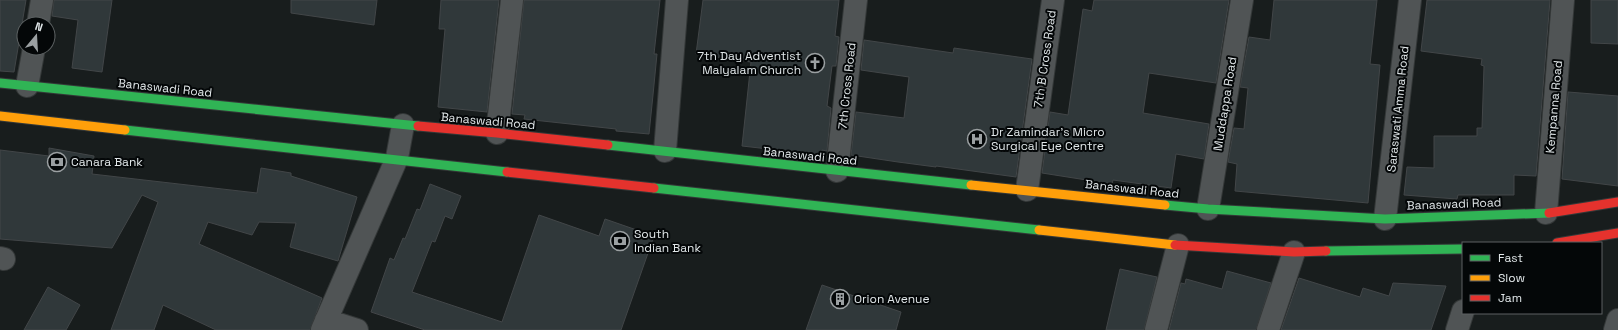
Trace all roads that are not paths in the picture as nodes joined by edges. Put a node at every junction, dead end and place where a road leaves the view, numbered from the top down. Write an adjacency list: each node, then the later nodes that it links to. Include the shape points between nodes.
1 (42, 0): 9 (street)
2 (512, 0): 15 (street)
3 (677, 0): 16 (street)
4 (856, 0): 18 (street, 7th Cross Road)
5 (1053, 0): 19 (street, 7th B Cross Road)
6 (1242, 0): 21 (street, Muddappa Road)
7 (1410, 0): 23 (street, Saraswati Amma Road)
8 (1563, 0): 22 (street, Kempanna Road)
9 (39, 16)
10 (33, 56): 12 (street)
11 (0, 83): 12 (main road, Banaswadi Road)
12 (28, 86): 14 (main road, Banaswadi Road)
13 (0, 116): 17 (main road)
14 (403, 125): 15 (main road, Banaswadi Road); 17 (street)
15 (497, 133): 16 (main road, Banaswadi Road)
16 (665, 151): 18 (main road, Banaswadi Road)
17 (397, 158): 26 (main road); 31 (street)
18 (837, 171): 19 (main road, Banaswadi Road)
19 (1027, 190): 21 (main road, Banaswadi Road)
20 (1618, 202): 22 (main road, Banaswadi Road)
21 (1208, 209): 23 (main road, Banaswadi Road)
22 (1546, 213): 23 (main road, Banaswadi Road)
23 (1385, 218)
24 (1618, 233): 25 (main road)
25 (1563, 242)
26 (1178, 245): 28 (main road); 33 (street)
27 (1462, 250): 28 (main road)
28 (1294, 252): 34 (street)
29 (1462, 314): 35 (street)
30 (1618, 320): 36 (street)
31 (324, 325): 32 (street)
32 (357, 330)
33 (1156, 330)
34 (1268, 330)
35 (1457, 330)
36 (1615, 330)

